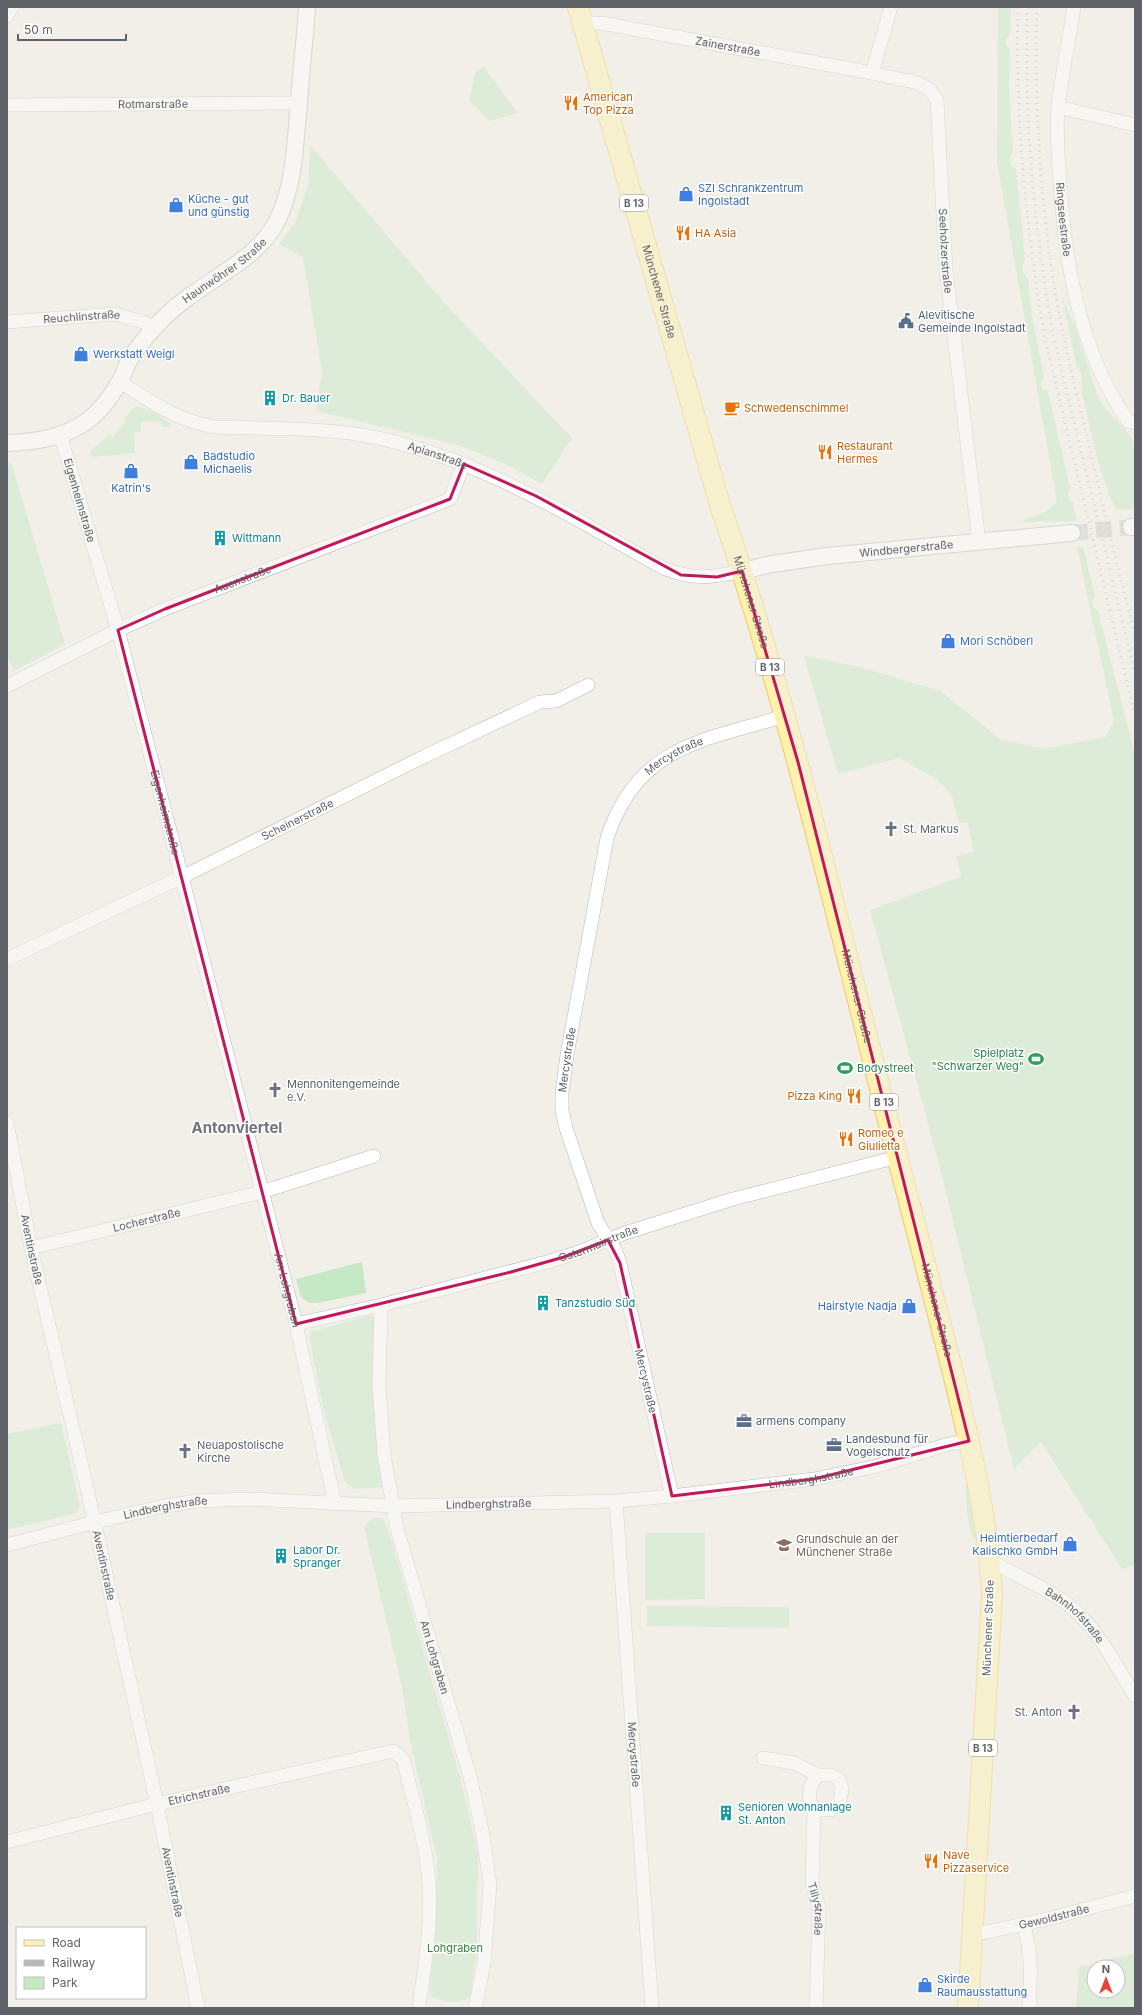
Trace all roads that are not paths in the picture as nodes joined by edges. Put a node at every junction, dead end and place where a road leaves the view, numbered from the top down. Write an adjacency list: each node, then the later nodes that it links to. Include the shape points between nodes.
1 (12, 7): 6 (street)
2 (307, 7): 8 (street, Haunwöhrer Straße)
3 (891, 7): 7 (street)
4 (1074, 7): 10 (street, Ringseestraße)
5 (580, 15): 7 (street, Zainerstraße, via 601,23); 21 (main road, Münchener Straße / B 13, via 720,505)
6 (7, 16)
7 (872, 73): 20 (street, Seeholzerstraße, via 918,83 930,90 937,100 949,299)
8 (299, 103): 9 (street, Rotmarstraße); 13 (street, Haunwöhrer Straße, via 289,186 274,228 250,254 188,297)
9 (7, 105)
10 (1058, 107): 11 (street); 15 (street, Ringseestraße, via 1064,232 1087,341 1104,382)
11 (1135, 125)
12 (7, 322): 13 (street, Reuchlinstraße, via 114,314 140,320)
13 (155, 327): 14 (street, Haunwöhrer Straße, via 130,360)
14 (120, 382): 16 (street, Haunwöhrer Straße, via 97,412 75,428); 18 (street, Apianstraße, via 171,414 201,424 363,435)
15 (1132, 422)
16 (60, 434): 17 (street, Haunwöhrer Straße, via 32,442); 22 (street, Eigenheimstraße)
17 (7, 443)
18 (464, 464): 21 (street, Apianstraße, via 536,496 663,568 681,575 717,577); 22 (street, Auenstraße, via 450,499 164,608)
19 (1072, 533): 20 (street, Windbergerstraße)
20 (980, 542): 21 (street, Windbergerstraße, via 827,556)
21 (742, 571): 25 (main road, Münchener Straße / B 13)
22 (118, 630): 24 (street, Auenstraße); 26 (street, Eigenheimstraße)
23 (588, 685): 26 (street, Scheinerstraße, via 556,701 540,702 425,756)
24 (7, 686)
25 (785, 716): 30 (main road, Münchener Straße / B 13); 32 (street, Mercystraße, via 698,741 658,762 631,787 611,824 562,1093 566,1128 598,1223)
26 (182, 877): 27 (street, Scheinerstraße); 31 (street, Eigenheimstraße)
27 (7, 959)
28 (7, 1123): 33 (street, Aventinstraße)
29 (374, 1156): 31 (street)
30 (898, 1157): 32 (street, Ostermairstraße, via 733,1199); 36 (main road, Münchener Straße / B 13)
31 (262, 1192): 33 (street, Locherstraße); 35 (street, Am Lohgraben)
32 (608, 1240): 34 (street, Ostermairstraße, via 564,1257); 37 (street, Mercystraße, via 616,1251 620,1263)
33 (31, 1248): 41 (street, Aventinstraße)
34 (381, 1305): 35 (street, Ostermairstraße); 40 (street, Am Lohgraben, via 379,1385 384,1455)
35 (296, 1324): 39 (street, Am Lohgraben)
36 (969, 1441): 37 (street, Lindberghstraße, via 949,1444 876,1466 814,1478); 43 (main road, Münchener Straße / B 13, via 983,1506)
37 (672, 1496): 38 (street, Lindberghstraße)
38 (616, 1501): 40 (street, Lindberghstraße); 56 (street, Mercystraße)
39 (335, 1504): 40 (street, Lindberghstraße); 41 (street, Lindberghstraße, via 251,1499 214,1500 160,1507)
40 (394, 1506): 55 (street, Am Lohgraben, via 396,1529 470,1777 482,1830 490,1884 484,1964)
41 (95, 1522): 42 (street, Lindberghstraße); 47 (street, Aventinstraße)
42 (7, 1545)
43 (990, 1560): 44 (street, Bahnhofstraße, via 1060,1599 1076,1613 1094,1632); 52 (main road, Münchener Straße / B 13, via 992,1594)
44 (1135, 1696)
45 (763, 1758): 46 (street, via 794,1763)
46 (818, 1775): 48 (street, Tillystraße, via 810,1789 809,1799); 48 (street, via 831,1775 839,1779 842,1789 840,1801 831,1810)
47 (157, 1804): 49 (street, Etrichstraße); 53 (street, Aventinstraße); 54 (street, Etrichstraße, via 393,1751 403,1759 426,1852 429,1919)
48 (814, 1810): 57 (street, Tillystraße, via 812,1885 819,1907)
49 (7, 1842)
50 (1135, 1896): 51 (street, Gewoldstraße)
51 (1024, 1925): 52 (street, Gewoldstraße); 59 (street, via 1030,1946)
52 (972, 1935): 58 (main road, Münchener Straße / B 13)
53 (198, 2008)
54 (419, 2008)
55 (476, 2008)
56 (652, 2008)
57 (816, 2008)
58 (968, 2008)
59 (1029, 2008)

